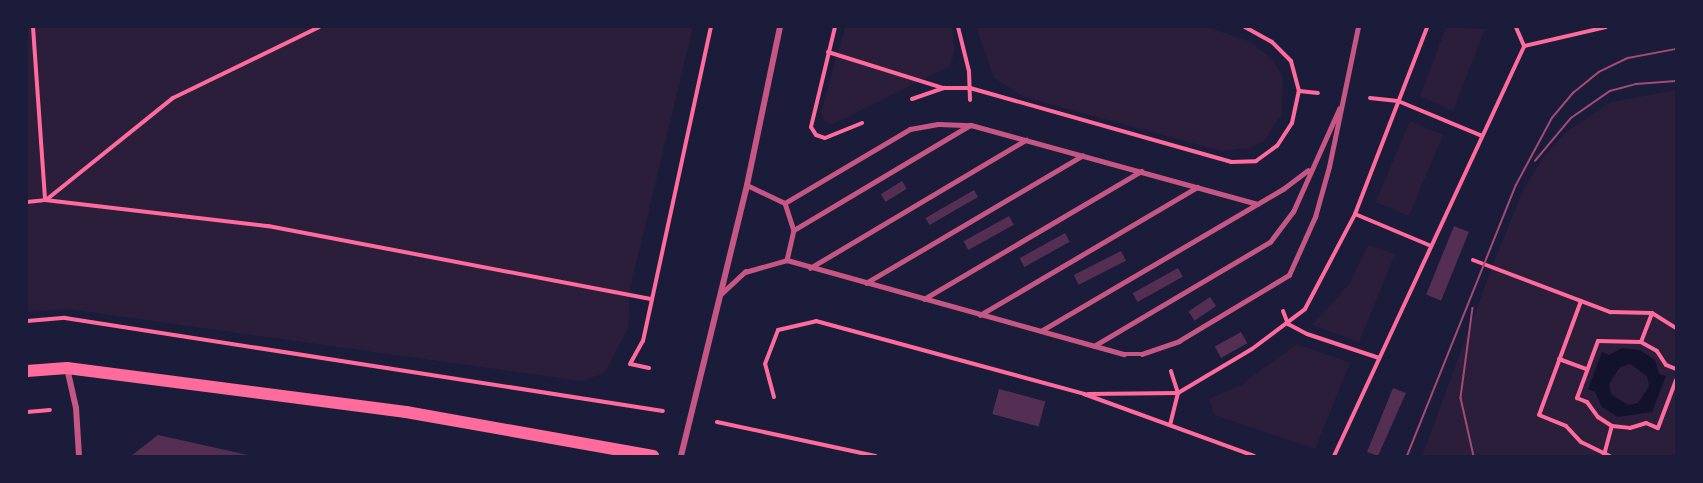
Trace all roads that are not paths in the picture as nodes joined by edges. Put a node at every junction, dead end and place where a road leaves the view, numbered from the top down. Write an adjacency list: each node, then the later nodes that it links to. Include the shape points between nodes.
1 (780, 27): 9 (street)
2 (1358, 27): 3 (lane)
3 (1342, 103): 7 (lane); 21 (lane, via 1315,217 1289,275 1159,348 1142,354 1124,354)
4 (971, 125): 5 (lane); 11 (lane, via 910,129); 13 (lane)
5 (1026, 140): 6 (lane); 15 (lane)
6 (1082, 156): 8 (lane); 16 (lane)
7 (1310, 168): 12 (lane); 21 (lane, via 1293,212 1270,242)
8 (1141, 171): 10 (lane); 18 (lane)
9 (747, 185): 11 (lane); 17 (street)
10 (1197, 187): 12 (lane); 19 (lane)
11 (785, 203): 13 (lane)
12 (1257, 204): 20 (lane)
13 (794, 230): 14 (lane)
14 (787, 260): 15 (lane); 17 (lane, via 745,272)
15 (810, 268): 16 (lane)
16 (866, 283): 18 (lane)
17 (720, 295): 26 (street)
18 (924, 299): 19 (lane)
19 (980, 315): 20 (lane)
20 (1041, 331): 21 (lane)
21 (1094, 346)
22 (67, 368): 23 (main road); 24 (street, via 76,408); 25 (main road, via 406,412)
23 (27, 371)
24 (79, 456)
25 (653, 456)
26 (681, 456)

